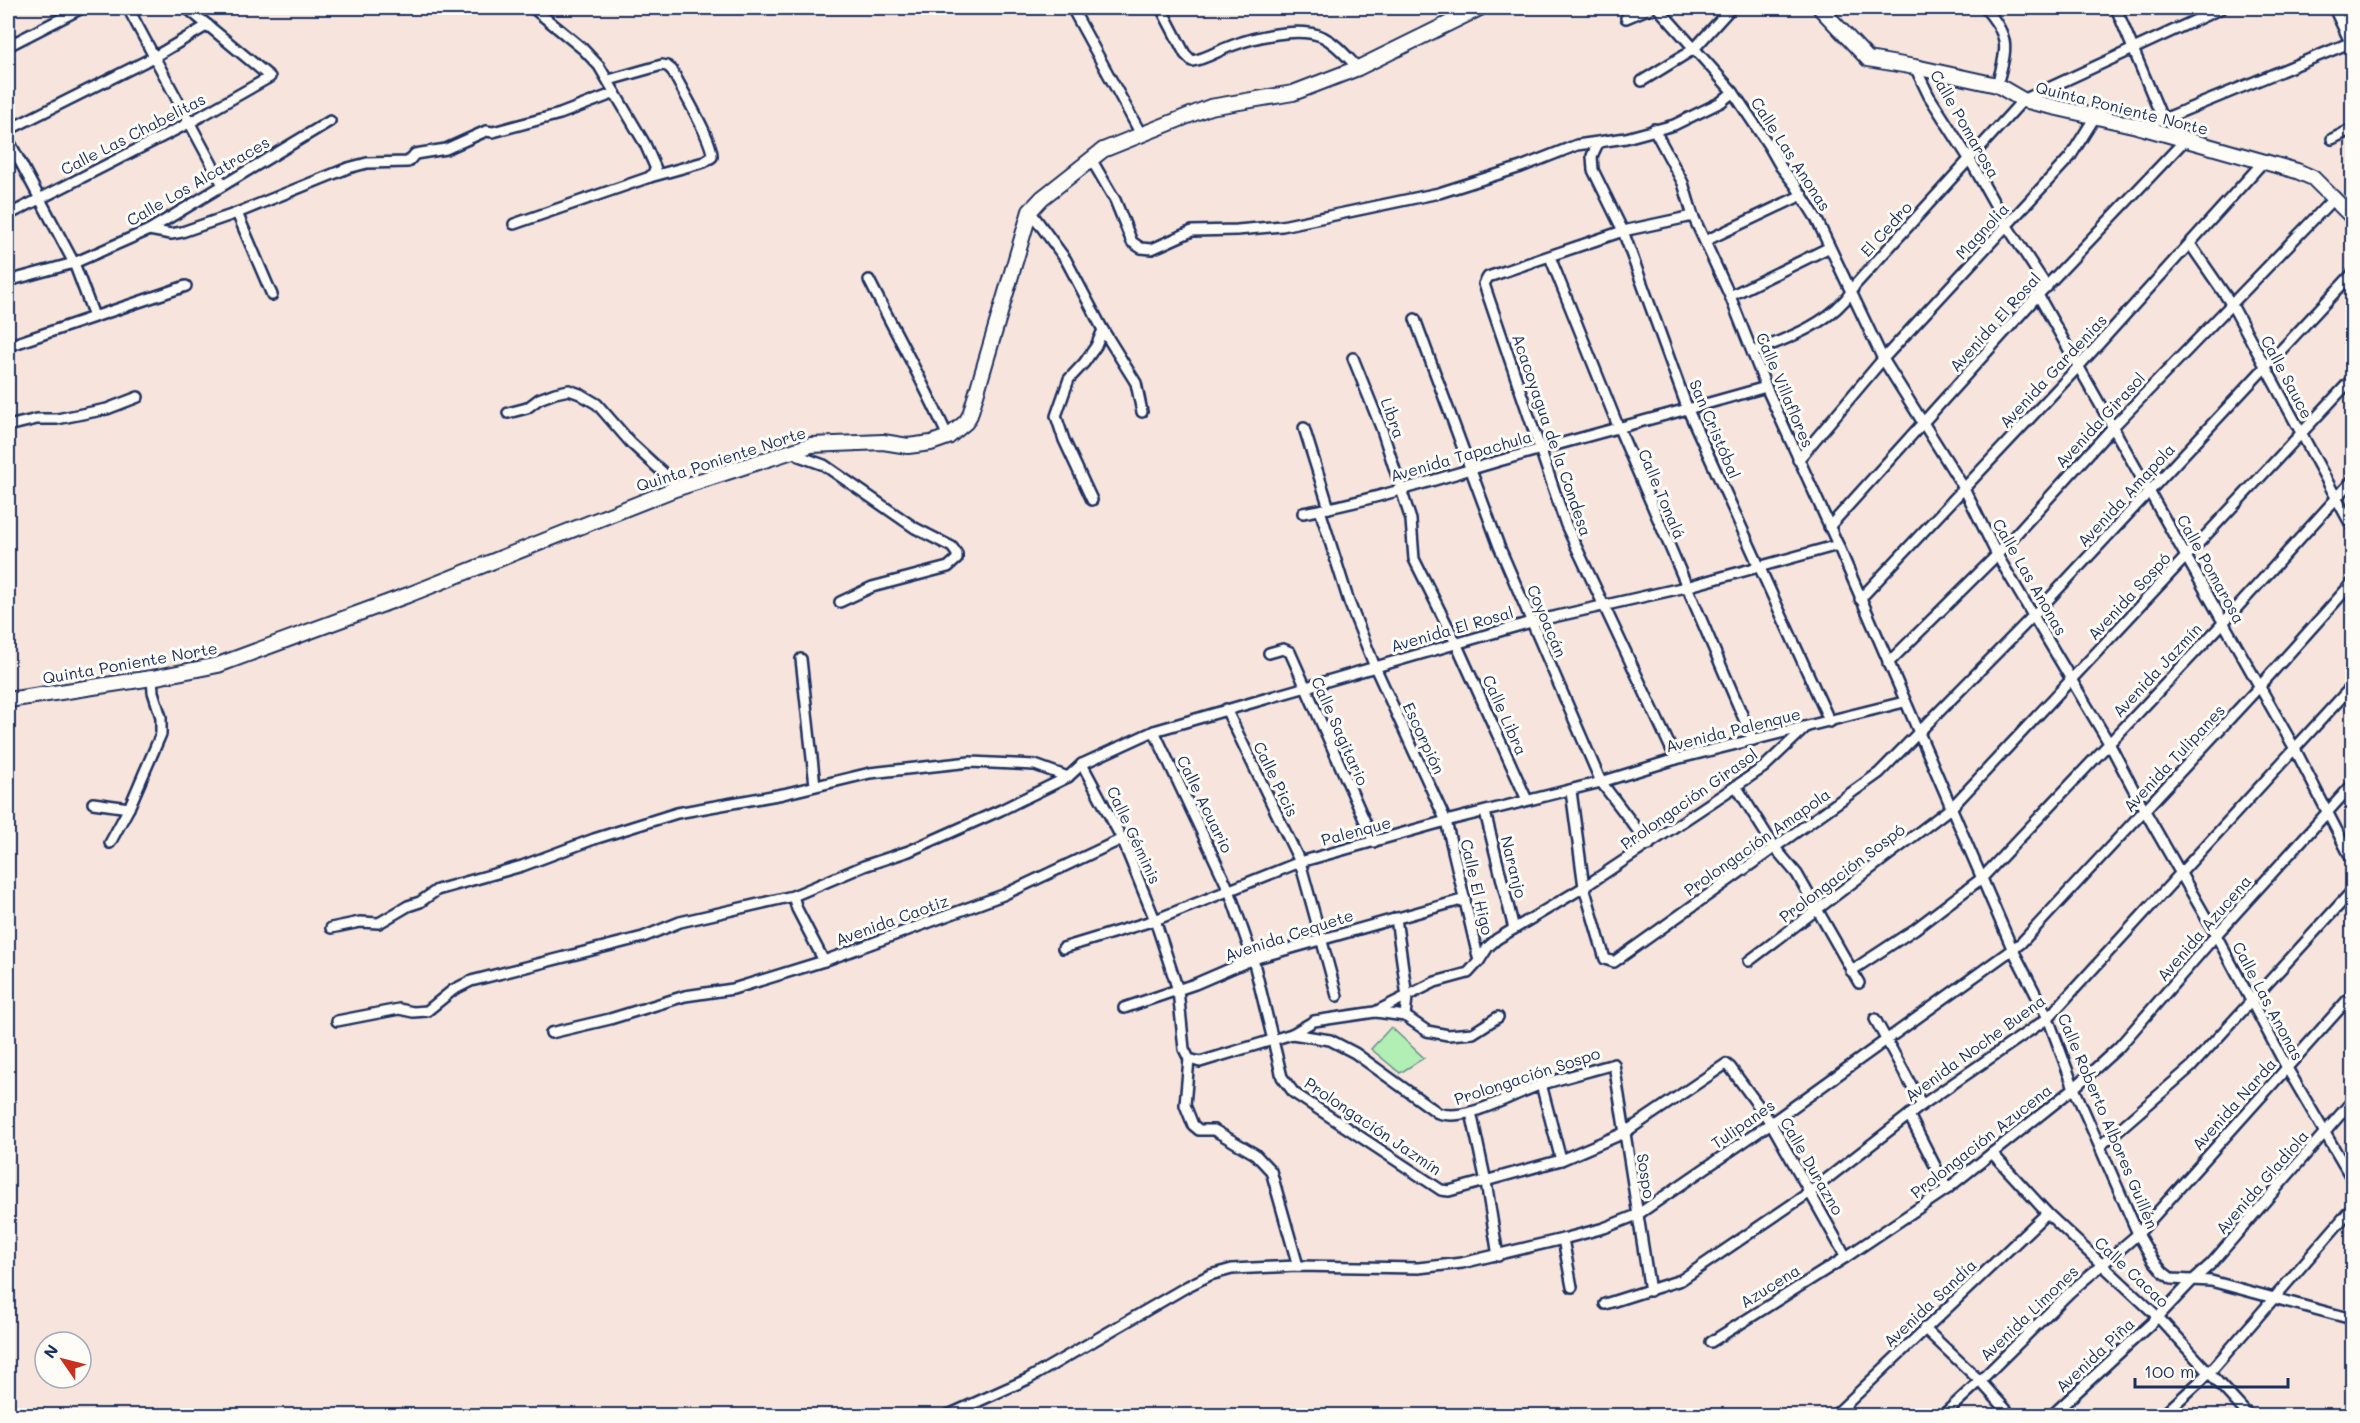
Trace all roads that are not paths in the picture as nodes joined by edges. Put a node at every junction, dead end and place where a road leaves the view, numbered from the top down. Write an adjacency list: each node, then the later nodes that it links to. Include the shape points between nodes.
1 (82, 8): 19 (street)
2 (128, 8): 22 (street)
3 (187, 8): 17 (street)
4 (533, 8): 25 (street, via 583,49)
5 (1072, 8): 39 (street)
6 (1161, 8): 24 (street, via 1192,61 1231,45 1296,32 1322,36)
7 (1480, 8): 24 (street, Quinta Poniente Norte)
8 (1650, 8): 16 (street)
9 (1658, 8): 20 (street, Calle Las Anonas)
10 (1731, 8): 20 (street)
11 (1820, 8): 23 (street, Quinta Poniente Norte, via 1868,59)
12 (1985, 8): 27 (street, via 2006,41)
13 (2116, 8): 21 (street)
14 (2222, 8): 21 (street)
15 (2334, 8): 18 (street)
16 (1626, 18)
17 (208, 25): 22 (street); 34 (street, Calle Las Chabelitas, via 270,77)
18 (2352, 44): 32 (street)
19 (8, 46)
20 (1694, 48): 26 (street); 28 (street, Calle Las Anonas)
21 (2133, 48): 30 (street); 32 (street)
22 (154, 57): 34 (street); 38 (street)
23 (1915, 67): 27 (street, Quinta Poniente Norte); 45 (street, Calle Pomarosa)
24 (1358, 68): 39 (street, Quinta Poniente Norte, via 1293,93 1210,107)
25 (609, 80): 29 (street); 47 (street, via 668,66 706,134 712,157)
26 (1642, 81)
27 (1997, 86): 30 (street, Quinta Poniente Norte)
28 (1733, 92): 36 (street, via 1683,120); 49 (street, Calle Las Anonas)
29 (615, 93): 47 (street, via 656,169); 54 (street, via 560,114 486,131 446,149 415,154 408,162 367,163 348,168)
30 (2022, 100): 31 (street, Quinta Poniente Norte); 45 (street, El Cedro)
31 (2095, 117): 35 (street, Quinta Poniente Norte); 58 (street, Magnolia, via 2070,157)
32 (2167, 117): 35 (street); 40 (street)
33 (330, 121): 48 (street, Calle Los Alcatraces)
34 (189, 123): 48 (street); 51 (street, Calle Las Chabelitas)
35 (2138, 126): 40 (street, Quinta Poniente Norte)
36 (1654, 129): 43 (street); 56 (street, Calle Villaflores, via 1683,183)
37 (2352, 129): 42 (street)
38 (8, 130)
39 (1142, 136): 44 (street, Quinta Poniente Norte, via 1103,150)
40 (2180, 138): 46 (street, Quinta Poniente Norte); 70 (street, Avenida El Rosal)
41 (8, 139): 51 (street)
42 (2332, 139)
43 (1598, 143): 44 (street, via 1577,145 1439,193 1282,226 1192,231 1152,249 1132,242 1115,200); 60 (street, San Cristóbal, via 1592,156 1593,170)
44 (1091, 159): 52 (street, Quinta Poniente Norte)
45 (1970, 160): 58 (street, Calle Pomarosa); 71 (street, El Cedro)
46 (2264, 161): 50 (street, Quinta Poniente Norte, via 2313,178); 62 (street, Avenida Gardenias)
47 (650, 177): 57 (street)
48 (223, 185): 59 (street, Calle Los Alcatraces)
49 (1802, 195): 61 (street); 63 (street, Calle Las Anonas)
50 (2335, 197): 53 (street, Quinta Poniente Norte); 75 (street, Avenida Girasol)
51 (38, 199): 55 (street, Calle Las Chabelitas); 65 (street)
52 (1030, 211): 78 (street, via 1066,260); 97 (street, Quinta Poniente Norte, via 970,415)
53 (2350, 212)
54 (237, 213): 59 (street, via 182,232); 72 (street)
55 (8, 215)
56 (1693, 216): 60 (street); 61 (street, Calle Villaflores)
57 (514, 224)
58 (2007, 226): 70 (street, Calle Pomarosa); 82 (street, Magnolia)
59 (149, 230): 65 (street, Calle Los Alcatraces)
60 (1623, 231): 64 (street); 88 (street, San Cristóbal)
61 (1705, 241): 74 (street, Calle Villaflores)
62 (2190, 244): 75 (street, Calle Sauce); 83 (street, Avenida Gardenias)
63 (1828, 248): 71 (street, Calle Las Anonas); 74 (street)
64 (1550, 257): 93 (street, Calle Tonalá); 98 (street, Acacoyagua de la Condesa, via 1488,278 1484,284)
65 (74, 262): 68 (street, Calle Los Alcatraces); 76 (street)
66 (2352, 274): 84 (street, Avenida Amapola)
67 (869, 280): 97 (street)
68 (8, 281)
69 (186, 286): 76 (street)
70 (2046, 287): 73 (street, Avenida El Rosal)
71 (1850, 292): 80 (street, El Cedro, via 1821,321); 82 (street, Calle Las Anonas)
72 (272, 295)
73 (2038, 295): 83 (street, Calle Pomarosa); 91 (street, Avenida El Rosal)
74 (1730, 296): 80 (street, Calle Villaflores)
75 (2232, 305): 84 (street, Calle Sauce); 95 (street, Avenida Girasol)
76 (93, 316): 79 (street)
77 (1415, 319): 101 (street, Coyoacán)
78 (1102, 330): 89 (street, via 1136,383); 108 (street, via 1090,354 1069,379 1056,416)
79 (8, 346)
80 (1753, 352): 86 (street, Calle Villaflores)
81 (1353, 358): 105 (street, Libra)
82 (1883, 359): 91 (street, Calle Las Anonas); 100 (street, Magnolia)
83 (2079, 366): 95 (street, Calle Pomarosa); 103 (street, Avenida Gardenias)
84 (2266, 368): 96 (street, Calle Sauce); 106 (street, Avenida Amapola)
85 (2352, 379): 96 (street, Avenida Sospó)
86 (1766, 387): 88 (street, Avenida Tapachula); 100 (street, Calle Villaflores)
87 (138, 397): 92 (street, via 107,409)
88 (1688, 410): 93 (street, Avenida Tapachula); 116 (street, San Cristóbal)
89 (1142, 412)
90 (508, 413): 104 (street, via 555,393 569,390 580,394 597,404 631,443 670,478)
91 (1923, 425): 103 (street, Calle Las Anonas); 112 (street, Avenida El Rosal)
92 (8, 426)
93 (1618, 426): 98 (street, Avenida Tapachula); 118 (street, Calle Tonalá)
94 (1304, 428): 109 (street, Escorpión)
95 (2112, 428): 106 (street, Calle Pomarosa); 114 (street, Avenida Girasol)
96 (2301, 435): 107 (street, Calle Sauce); 115 (street, Avenida Sospó)
97 (948, 437): 99 (street, Quinta Poniente Norte, via 908,446 843,443)
98 (1541, 449): 101 (street, Avenida Tapachula); 121 (street, Acacoyagua de la Condesa, via 1566,525)
99 (793, 450): 104 (street, Quinta Poniente Norte); 120 (street, via 824,465 887,510 952,547 957,554 948,567 872,587)
100 (1798, 460): 112 (street, Calle Villaflores)
101 (1471, 468): 105 (street, Avenida Tapachula); 123 (street, Coyoacán)
102 (2352, 481): 107 (street, Avenida Jazmín)
103 (1964, 488): 114 (street, Calle Las Anonas); 119 (street, Avenida Gardenias)
104 (675, 489): 130 (street, Quinta Poniente Norte, via 218,665)
105 (1401, 489): 109 (street, Avenida Tapachula); 125 (street, Libra, via 1411,520 1414,559)
106 (2150, 491): 115 (street, Calle Pomarosa); 122 (street, Avenida Amapola)
107 (2336, 498): 111 (street, Calle Sauce); 124 (street, Avenida Jazmín)
108 (1092, 500)
109 (1324, 509): 110 (street, Avenida Tapachula); 129 (street, Escorpión, via 1349,602)
110 (1304, 513)
111 (2352, 527)
112 (1829, 528): 113 (street, Calle Villaflores)
113 (1838, 545): 116 (street, Avenida El Rosal); 119 (street, Calle Villaflores)
114 (1997, 555): 122 (street, Calle Las Anonas); 128 (street, Avenida Girasol)
115 (2187, 555): 124 (street, Calle Pomarosa); 131 (street, Avenida Sospó)
116 (1758, 566): 118 (street, Avenida El Rosal); 138 (street, San Cristóbal)
117 (2352, 583): 132 (street, Avenida Tulipanes)
118 (1686, 587): 121 (street, Avenida El Rosal); 142 (street, Calle Tonalá)
119 (1860, 598): 128 (street, Calle Villaflores)
120 (840, 602)
121 (1603, 605): 123 (street, Avenida El Rosal); 145 (street, Acacoyagua de la Condesa)
122 (2034, 615): 131 (street, Calle Las Anonas); 141 (street, Avenida Amapola)
123 (1531, 622): 125 (street, Avenida El Rosal); 148 (street, Coyoacán)
124 (2223, 623): 132 (street, Calle Pomarosa); 143 (street, Avenida Jazmín)
125 (1456, 643): 129 (street, Avenida El Rosal); 153 (street, Calle Libra)
126 (1269, 653): 134 (street, Calle Sagitario, via 1287,649)
127 (801, 659): 149 (street)
128 (1888, 663): 136 (street, Calle Villaflores)
129 (1375, 667): 134 (street, Avenida El Rosal); 160 (street, Escorpión)
130 (152, 678): 135 (street, Quinta Poniente Norte); 156 (street, via 163,728)
131 (2072, 681): 143 (street, Calle Las Anonas); 155 (street, Avenida Sospó)
132 (2260, 686): 144 (street, Calle Pomarosa); 157 (street, Avenida Tulipanes)
133 (2352, 686): 144 (street, Avenida Noche Buena)
134 (1304, 687): 137 (street, Avenida El Rosal); 162 (street, Calle Sagitario)
135 (8, 700)
136 (1904, 702): 138 (street, Avenida Palenque); 141 (street, Calle Roberto Albores Guillén)
137 (1226, 709): 140 (street, Avenida El Rosal); 167 (street, Calle Picis)
138 (1830, 722): 139 (street, Avenida Palenque)
139 (1805, 728): 142 (street, Avenida Palenque); 151 (street, Prolongación Girasol, via 1764,767)
140 (1154, 731): 146 (street, Avenida El Rosal); 171 (street, Calle Acuario)
141 (1919, 733): 155 (street, Calle Roberto Albores Guillén); 165 (street, Prolongación Amapola, via 1879,773)
142 (1753, 740): 145 (street, Avenida Palenque)
143 (2109, 743): 157 (street, Calle Las Anonas); 169 (street, Avenida Jazmín)
144 (2295, 749): 159 (street, Calle Pomarosa); 168 (street, Avenida Noche Buena)
145 (1676, 759): 148 (street, Avenida Palenque)
146 (1082, 764): 147 (street, Avenida El Rosal); 161 (street, Calle Géminis)
147 (1068, 777): 149 (street, via 1035,765 970,762 870,773); 173 (street, Avenida El Rosal, via 909,851)
148 (1601, 782): 152 (street, Avenida Palenque); 164 (street, Coyoacán)
149 (815, 784): 178 (street, via 783,794 677,813 522,866 437,890 379,923)
150 (2352, 785): 159 (street, Avenida Azucena)
151 (1736, 786): 164 (street, Prolongación Girasol); 165 (street)
152 (1571, 790): 153 (street, Palenque); 170 (street)
153 (1527, 800): 158 (street, Palenque)
154 (93, 802): 156 (street)
155 (1952, 807): 169 (street, Calle Roberto Albores Guillén); 175 (street, Prolongación Sospó)
156 (129, 808): 163 (street)
157 (2145, 811): 168 (street, Calle Las Anonas); 183 (street, Avenida Tulipanes)
158 (1485, 812): 160 (street, Palenque); 179 (street, Naranjo)
159 (2327, 814): 166 (street, Calle Pomarosa); 180 (street, Avenida Azucena)
160 (1446, 821): 162 (street, Palenque); 174 (street, Calle El Higo)
161 (1122, 838): 177 (street, Calle Géminis); 185 (street, Avenida Caotiz, via 1003,895)
162 (1374, 842): 167 (street, Palenque)
163 (110, 843)
164 (1649, 845): 170 (street, Prolongación Girasol)
165 (1775, 848): 170 (street, Prolongación Amapola, via 1614,962 1605,959); 175 (street, via 1797,874)
166 (2352, 860)
167 (1300, 862): 171 (street, Palenque); 181 (street, Calle Picis)
168 (2180, 874): 180 (street, Calle Las Anonas); 199 (street, Avenida Noche Buena)
169 (1982, 878): 183 (street, Calle Roberto Albores Guillén); 188 (street)
170 (1584, 887): 179 (street, Prolongación Girasol)
171 (1229, 890): 177 (street, Palenque); 184 (street, Calle Acuario)
172 (2352, 891): 194 (street)
173 (793, 896): 185 (street); 201 (street, Avenida El Rosal, via 680,922 643,937 471,981 428,1011 399,1009)
174 (1465, 899): 176 (street, Avenida Cequete); 186 (street, Calle El Higo)
175 (1816, 912): 187 (street, Prolongación Sospó); 188 (street)
176 (1396, 918): 181 (street, Avenida Cequete); 193 (street)
177 (1155, 920): 182 (street, Palenque); 190 (street, Calle Géminis)
178 (331, 928)
179 (1514, 929): 186 (street, Prolongación Girasol, via 1488,947)
180 (2216, 935): 194 (street, Calle Las Anonas); 211 (street, Avenida Azucena, via 2120,1047)
181 (1321, 939): 184 (street, Avenida Cequete); 192 (street, Calle Picis)
182 (1063, 948)
183 (2012, 948): 199 (street, Calle Roberto Albores Guillén); 205 (street, Tulipanes)
184 (1253, 959): 190 (street, Avenida Cequete); 204 (street, Prolongación Jazmín)
185 (824, 961): 202 (street, Avenida Caotiz, via 733,989 685,996)
186 (1479, 961): 193 (street, Prolongación Girasol, via 1468,973 1435,982)
187 (1749, 961)
188 (1851, 971): 189 (street)
189 (1859, 983)
190 (1178, 990): 195 (street, Avenida Cequete); 206 (street, Calle Géminis)
191 (2352, 995): 209 (street, Avenida Narda)
192 (1337, 996)
193 (1407, 997): 196 (street, Prolongación Girasol); 197 (street)
194 (2251, 1002): 209 (street, Calle Las Anonas); 219 (street, via 2190,1066)
195 (1124, 1008)
196 (1375, 1012): 197 (street); 203 (street, via 1314,1021)
197 (1405, 1016): 198 (street, via 1426,1031 1448,1035 1473,1033)
198 (1498, 1017)
199 (2048, 1018): 211 (street, Calle Roberto Albores Guillén); 213 (street, Avenida Noche Buena)
200 (1875, 1019): 205 (street)
201 (337, 1021)
202 (551, 1033)
203 (1292, 1034): 204 (street); 214 (street, Prolongación Sospo, via 1330,1040 1355,1053 1438,1113 1448,1116)
204 (1273, 1040): 206 (street, via 1200,1062); 223 (street, Prolongación Jazmín, via 1282,1077 1294,1093 1441,1190)
205 (1887, 1041): 213 (street); 216 (street, Tulipanes)
206 (1188, 1059): 234 (street, Calle Géminis, via 1185,1105 1194,1125 1199,1130 1214,1130 1255,1154 1271,1171)
207 (1614, 1064): 210 (street, Prolongación Sospo); 218 (street, Sospo)
208 (1726, 1064): 216 (street, Calle Durazno); 218 (street, Prolongación Jazmín)
209 (2287, 1068): 217 (street, Calle Las Anonas); 229 (street, Avenida Narda)
210 (1541, 1084): 214 (street, Prolongación Sospo); 221 (street)
211 (2074, 1088): 219 (street, Calle Roberto Albores Guillén); 220 (street, Prolongación Azucena)
212 (2352, 1101): 217 (street, Avenida Gladiola)
213 (1922, 1105): 215 (street, Avenida Noche Buena)
214 (1471, 1112): 223 (street)
215 (1909, 1115): 224 (street); 225 (street, Avenida Noche Buena)
216 (1771, 1123): 225 (street, Calle Durazno); 228 (street, Tulipanes)
217 (2325, 1131): 222 (street, Calle Las Anonas); 235 (street, Avenida Gladiola)
218 (1624, 1133): 221 (street, Prolongación Jazmín); 228 (street, Sospo)
219 (2100, 1146): 229 (street, Calle Roberto Albores Guillén)
220 (1992, 1153): 224 (street, Prolongación Azucena); 227 (street, Calle Cacao)
221 (1561, 1160): 223 (street, Prolongación Jazmín)
222 (2352, 1179)
223 (1486, 1182): 231 (street)
224 (1947, 1189): 232 (street, Prolongación Azucena)
225 (1810, 1192): 232 (street, Calle Durazno); 237 (street, Avenida Noche Buena, via 1681,1280)
226 (2352, 1209): 238 (street)
227 (2047, 1213): 233 (street, Calle Cacao); 242 (street, Avenida Sandía)
228 (1637, 1215): 230 (street, Tulipanes); 237 (street, Sospo)
229 (2138, 1234): 233 (street, Avenida Limones); 235 (street, Calle Roberto Albores Guillén, via 2163,1272 2172,1279)
230 (1563, 1239): 231 (street, Tulipanes); 236 (street)
231 (1498, 1256): 234 (street, Tulipanes, via 1418,1268)
232 (1846, 1257): 243 (street, Azucena)
233 (2101, 1265): 240 (street, Calle Cacao); 245 (street, Avenida Limones)
234 (1298, 1266): 246 (street, Tulipanes, via 1232,1269 1210,1275 1028,1378)
235 (2192, 1281): 238 (street, Calle Roberto Albores Guillén, via 2211,1281); 240 (street, Avenida Gladiola)
236 (1572, 1287)
237 (1650, 1291): 239 (street, Avenida Noche Buena)
238 (2275, 1299): 241 (street, Calle Roberto Albores Guillén); 244 (street)
239 (1605, 1304)
240 (2158, 1317): 244 (street, Calle Cacao); 250 (street, Avenida Piña)
241 (2352, 1318)
242 (1924, 1328): 245 (street); 247 (street, Avenida Sandía)
243 (1711, 1342)
244 (2210, 1372): 251 (street); 252 (street, Calle Cacao)
245 (1980, 1381): 248 (street, Avenida Limones); 249 (street)
246 (946, 1416)
247 (1834, 1416)
248 (1942, 1416)
249 (2012, 1416)
250 (2051, 1416)
251 (2162, 1416)
252 (2249, 1416)

